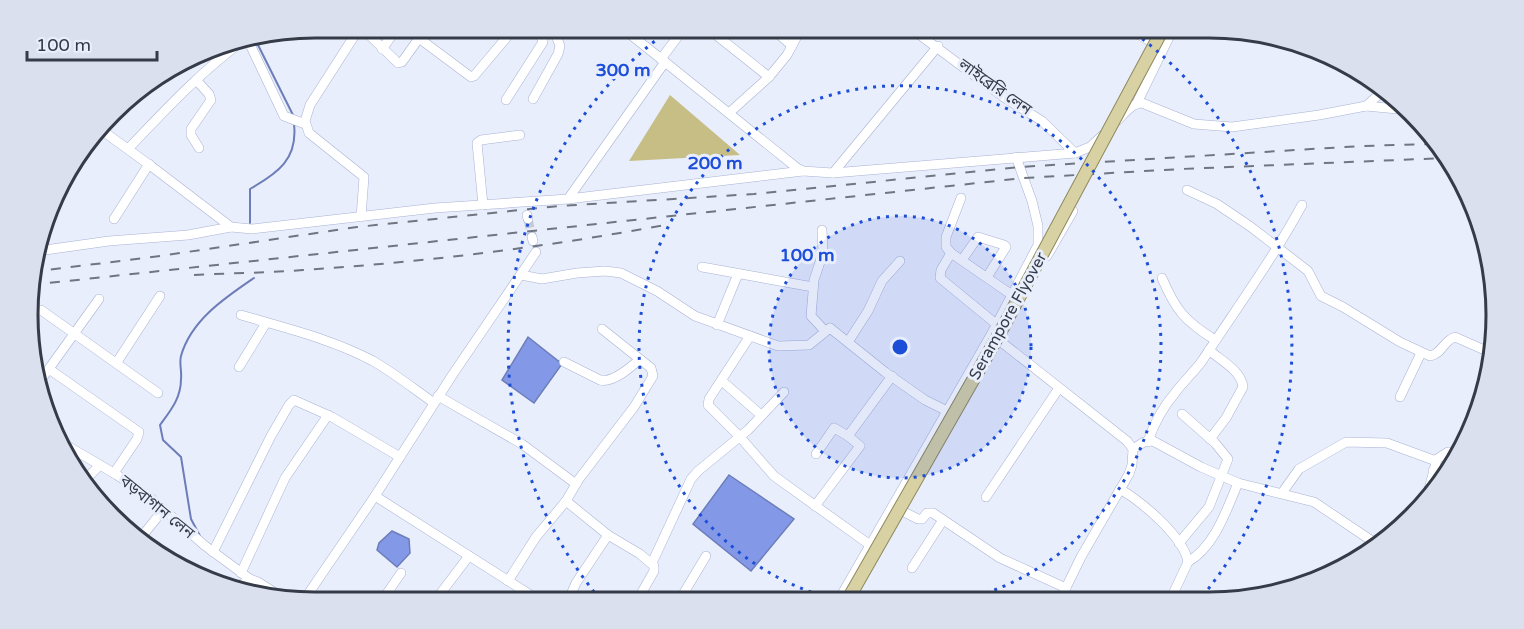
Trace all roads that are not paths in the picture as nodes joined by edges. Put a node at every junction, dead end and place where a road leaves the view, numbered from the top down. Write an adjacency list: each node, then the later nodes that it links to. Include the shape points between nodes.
1 (353, 38): 32 (street, via 310,105)
2 (371, 38): 20 (street)
3 (390, 38): 20 (street)
4 (506, 38): 20 (street, via 471,77 422,40 399,63)
5 (542, 38): 27 (street)
6 (556, 38): 26 (street, via 558,54)
7 (635, 38): 22 (street)
8 (678, 38): 22 (street)
9 (720, 38): 23 (street)
10 (783, 38): 17 (street)
11 (796, 38): 17 (street)
12 (926, 38): 18 (street, লাইব্রেরি লেন)
13 (1145, 38): 19 (street)
14 (1158, 38): 153 (main road, Serampore Flyover, bridge, via 1001,331)
15 (1169, 38): 19 (street)
16 (250, 45): 32 (street, via 284,116)
17 (792, 46): 23 (street)
18 (938, 46): 37 (street, লাইব্রেরি লেন, via 1002,96 1042,121); 41 (street)
19 (1164, 48): 28 (street)
20 (382, 49)
21 (229, 51): 24 (street)
22 (663, 61): 31 (street); 44 (street)
23 (769, 77): 31 (street)
24 (197, 81): 35 (street, via 212,100 191,129); 36 (street)
25 (1378, 95): 29 (street)
26 (533, 99)
27 (506, 100)
28 (1137, 103): 29 (street, via 1194,124 1221,127); 37 (street, via 1090,147)
29 (1366, 106): 30 (street)
30 (1395, 109)
31 (729, 113): 40 (street)
32 (305, 124): 48 (street, via 309,133 364,177)
33 (105, 133): 36 (street)
34 (520, 135): 45 (street, via 477,143)
35 (199, 148)
36 (128, 149): 39 (street)
37 (1076, 153): 38 (street)
38 (1016, 157): 41 (street); 64 (street, via 1032,201 1039,241)
39 (148, 164): 49 (street); 50 (street)
40 (803, 171): 41 (street); 44 (street)
41 (833, 173)
42 (1187, 190): 53 (street, via 1217,204)
43 (961, 198): 55 (street, via 945,242)
44 (568, 199): 45 (street)
45 (483, 205): 48 (street)
46 (1302, 205): 53 (street)
47 (1073, 211): 77 (street)
48 (361, 217): 50 (street, via 252,229)
49 (114, 219)
50 (231, 227): 52 (street)
51 (822, 230): 63 (street, via 823,253)
52 (46, 248)
53 (1278, 248): 76 (street); 81 (street, via 1311,274 1320,294)
54 (536, 253): 60 (street)
55 (951, 253): 56 (street); 70 (street, via 940,278)
56 (962, 260): 61 (street); 61 (street, via 978,237 1004,245 1004,252)
57 (900, 261): 78 (street, via 886,275)
58 (702, 267): 59 (street)
59 (738, 274): 63 (street); 71 (street)
60 (521, 275): 71 (street, via 542,279 577,273 621,273); 94 (street)
61 (987, 277): 64 (street)
62 (1162, 278): 76 (street, via 1183,316)
63 (813, 287): 73 (street, via 812,318)
64 (1012, 295): 70 (street)
65 (160, 296): 83 (street)
66 (99, 299): 74 (street)
67 (41, 310): 74 (street)
68 (241, 315): 69 (street)
69 (266, 323): 85 (street); 94 (street, via 326,341 372,361)
70 (996, 324): 95 (street)
71 (717, 325): 75 (street)
72 (602, 329): 82 (street)
73 (825, 331): 75 (street, via 804,346 778,346); 78 (street, via 832,329)
74 (75, 333): 83 (street); 86 (street)
75 (750, 336): 89 (street)
76 (1215, 340): 79 (street)
77 (1000, 341): 90 (street); 125 (street)
78 (848, 342): 88 (street)
79 (1209, 350): 101 (street, via 1236,372 1243,387); 102 (street, via 1166,405)
80 (1484, 350): 81 (street, via 1453,337 1438,354)
81 (1421, 353): 93 (street)
82 (640, 359): 84 (street, via 606,381); 117 (street, via 653,372 652,380)
83 (117, 362): 92 (street)
84 (564, 362)
85 (239, 367)
86 (49, 369): 87 (street); 111 (street, via 139,432)
87 (44, 375)
88 (892, 376): 95 (street); 99 (street)
89 (722, 381): 98 (street); 100 (street, via 708,405)
90 (1059, 388): 104 (street); 121 (street)
91 (784, 392): 98 (street)
92 (158, 393)
93 (1401, 396)
94 (436, 400): 107 (street); 117 (street, via 522,444)
95 (947, 411): 131 (street)
96 (328, 414): 107 (street); 132 (street, via 298,400 291,401); 138 (street, via 285,478)
97 (1182, 414): 101 (street)
98 (761, 415): 100 (street)
99 (848, 436): 106 (street, via 834,428); 123 (street, via 860,448)
100 (740, 437): 123 (street, via 774,476); 136 (street, via 691,479)
101 (1210, 439): 114 (street, via 1228,456)
102 (1148, 441): 104 (street); 114 (street)
103 (73, 449): 109 (street, বড়বাগান লেন)
104 (1133, 449): 118 (street, via 1132,465)
105 (1450, 452): 108 (street)
106 (816, 454)
107 (400, 457): 120 (street)
108 (1436, 461): 110 (street); 119 (street, via 1387,443 1346,442 1299,469)
109 (100, 465): 111 (street, বড়বাগান লেন); 113 (street)
110 (1433, 471): 112 (street); 115 (street)
111 (114, 473): 124 (street, বড়বাগান লেন)
112 (1437, 473)
113 (90, 476)
114 (1221, 476): 116 (street); 130 (street, via 1209,507)
115 (1431, 481)
116 (1238, 483): 119 (street); 135 (street, via 1211,539)
117 (576, 484): 122 (street)
118 (1120, 489): 130 (street, via 1144,506); 144 (street)
119 (1282, 493): 129 (street, via 1314,502)
120 (375, 496): 133 (street); 145 (street)
121 (986, 496)
122 (566, 501): 128 (street); 141 (street)
123 (815, 506): 131 (street)
124 (164, 509): 127 (street); 132 (street, বড়বাগান লেন)
125 (904, 512): 126 (street, via 918,519 933,513); 154 (street)
126 (944, 520): 137 (street); 144 (street, via 1000,558)
127 (145, 533)
128 (608, 536): 136 (street); 149 (street)
129 (1370, 540)
130 (1179, 543): 135 (street)
131 (870, 545): 152 (street)
132 (213, 552): 138 (street, বড়বাগান লেন)
133 (469, 556): 141 (street); 147 (street)
134 (706, 556): 151 (street)
135 (1188, 562): 156 (street)
136 (652, 563): 150 (street, via 654,572)
137 (912, 568)
138 (241, 573): 140 (street, বড়বাগান লেন)
139 (401, 573): 146 (street)
140 (250, 579): 142 (street); 143 (street, বড়বাগান লেন)
141 (508, 581): 148 (street)
142 (245, 582)
143 (266, 587)
144 (1066, 588): 155 (street)
145 (310, 592)
146 (388, 592)
147 (442, 592)
148 (521, 592)
149 (572, 592)
150 (642, 592)
151 (684, 592)
152 (843, 592)
153 (852, 592)
154 (858, 592)
155 (1064, 592)
156 (1173, 592)

